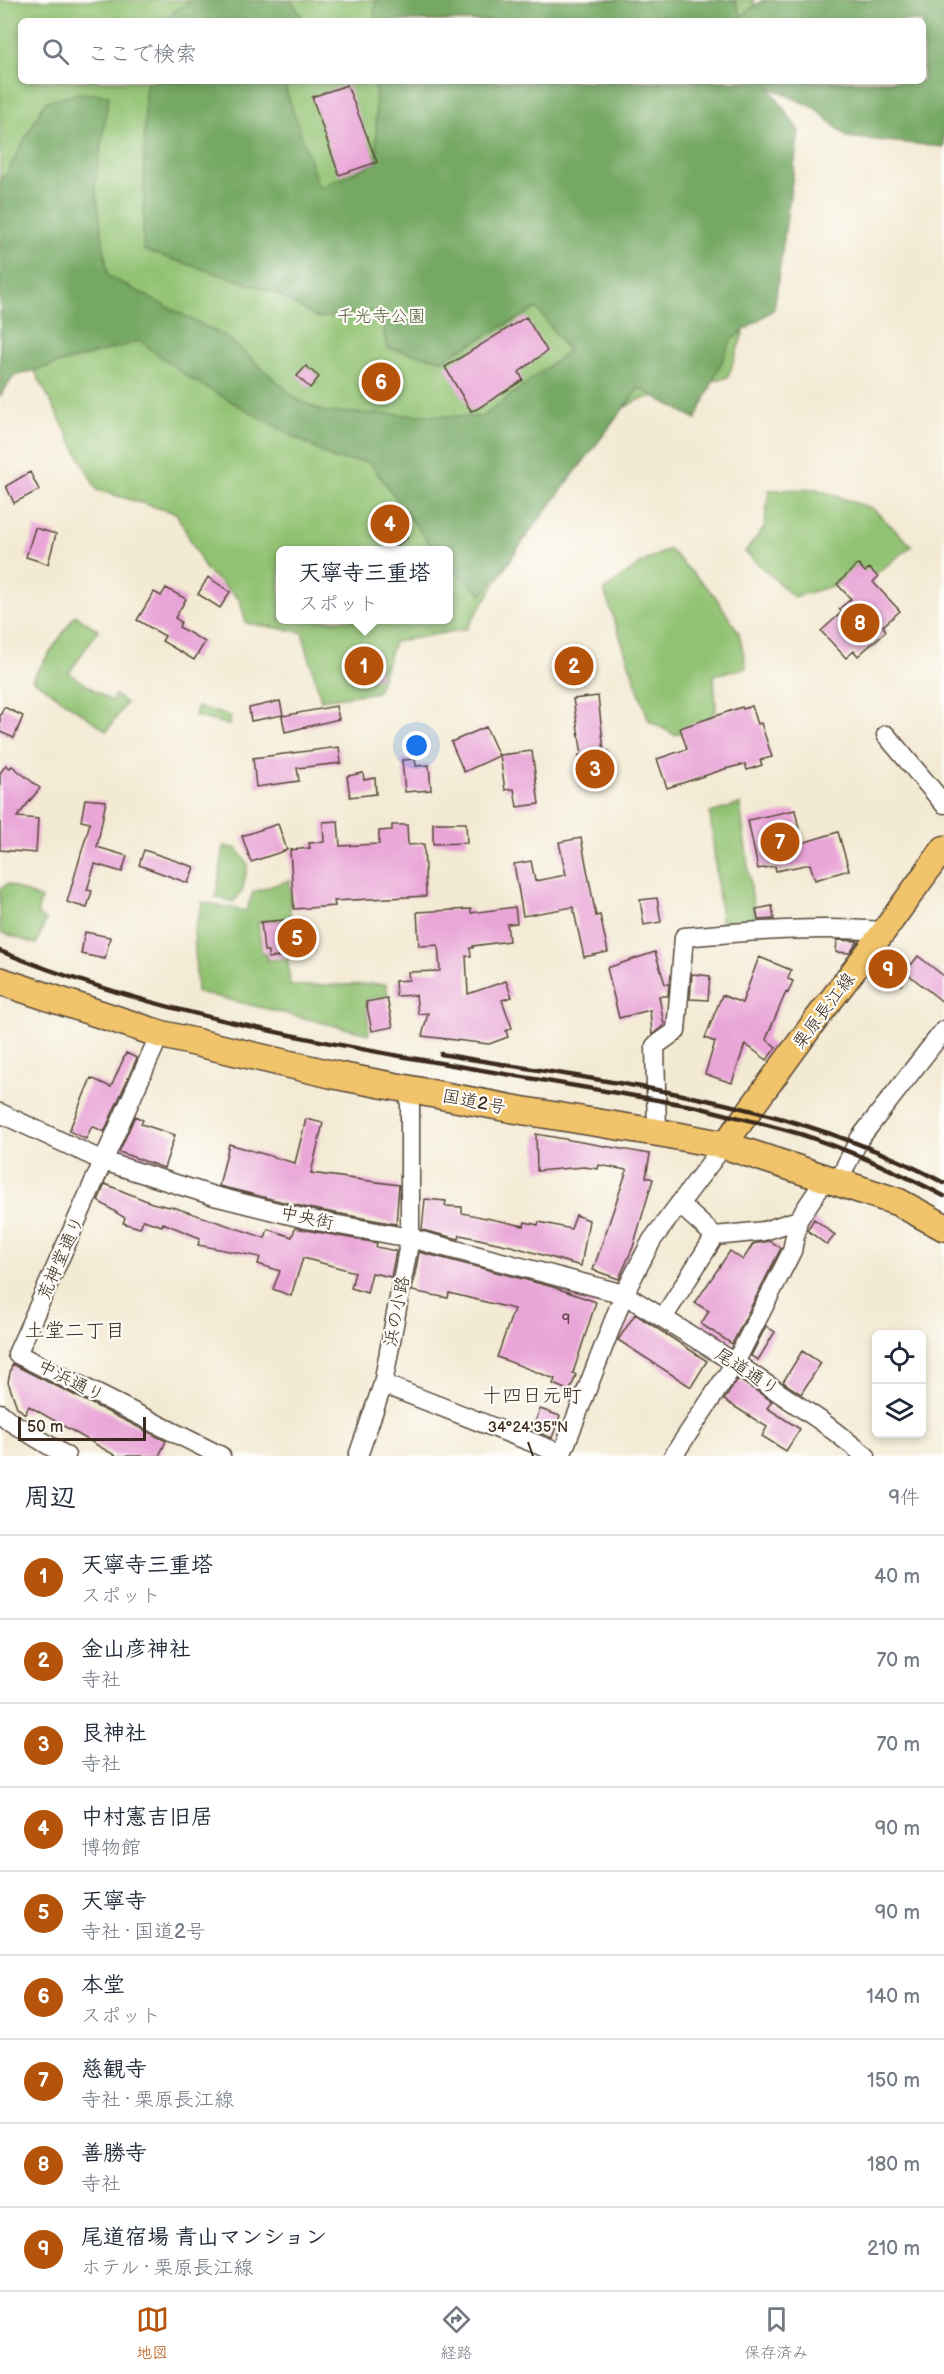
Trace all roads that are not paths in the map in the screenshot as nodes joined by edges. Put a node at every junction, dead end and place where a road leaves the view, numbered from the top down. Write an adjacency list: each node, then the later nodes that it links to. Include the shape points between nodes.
1 (886, 735): 2 (street)
2 (944, 804)
3 (944, 848): 4 (main road, 栗原長江線)
4 (885, 932): 10 (street, via 848,928 752,930 684,937 676,1030 655,1047); 11 (main road, 栗原長江線)
5 (0, 981): 7 (highway, 国道2号)
6 (944, 1030): 13 (street, via 860,1138)
7 (160, 1034): 8 (highway, 国道2号); 12 (street, 荒神堂通り)
8 (410, 1090): 10 (highway, 国道2号); 18 (street, 浜の小路)
9 (0, 1113): 12 (street, 中央街)
10 (657, 1132): 11 (highway, 国道2号)
11 (724, 1145): 13 (highway, 国道2号); 14 (street)
12 (103, 1161): 18 (street, 中央街, via 306,1220); 21 (street, 荒神堂通り)
13 (833, 1180): 15 (street); 16 (highway, 国道2号, via 898,1202)
14 (679, 1204): 17 (street); 19 (street, via 652,1240)
15 (798, 1220): 17 (street, via 764,1231); 22 (street, via 792,1251)
16 (944, 1227)
17 (715, 1236): 20 (street)
18 (411, 1238): 19 (street, 中央街); 23 (street, 浜の小路)
19 (624, 1294): 20 (street, 尾道通り); 25 (street)
20 (663, 1318): 22 (street, 尾道通り)
21 (8, 1357): 27 (street, 中浜通り)
22 (735, 1363): 29 (street); 30 (street, 尾道通り)
23 (383, 1384): 25 (street); 28 (street, 浜の小路)
24 (0, 1413): 26 (street)
25 (561, 1455)
26 (66, 1456)
27 (221, 1456)
28 (358, 1456)
29 (673, 1456)
30 (866, 1456)

